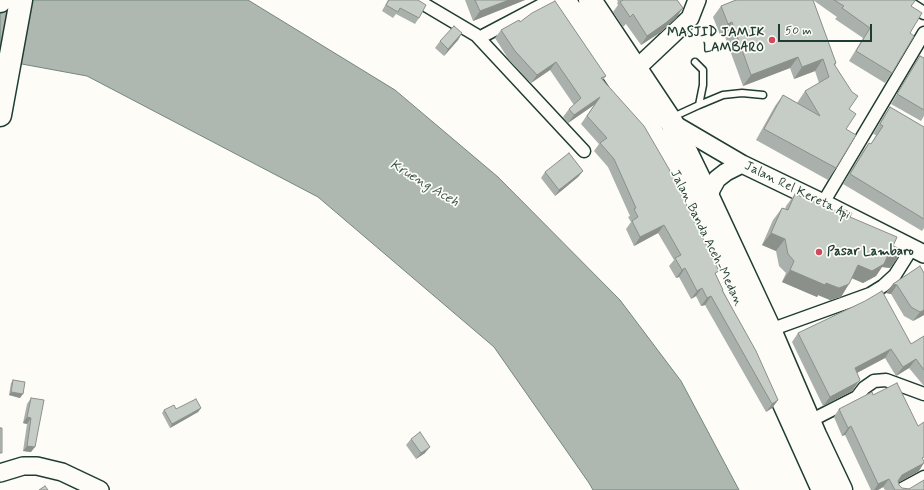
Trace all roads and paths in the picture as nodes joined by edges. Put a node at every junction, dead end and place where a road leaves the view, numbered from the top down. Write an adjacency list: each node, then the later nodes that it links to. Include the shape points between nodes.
1 (22, 0): 17 (highway)
2 (417, 0): 10 (street)
3 (551, 0): 10 (street)
4 (564, 0): 26 (highway, Jalan Banda Aceh-Medan, via 645,120)
5 (590, 0): 12 (highway, Jalan Banda Aceh-Medan)
6 (697, 0): 12 (main road, via 690,18)
7 (904, 0): 8 (street)
8 (924, 13)
9 (924, 33): 15 (street)
10 (479, 38): 19 (street)
11 (695, 62): 14 (lane, via 703,70)
12 (636, 69): 18 (highway, Jalan Banda Aceh-Medan)
13 (763, 95): 14 (lane, via 723,95)
14 (699, 105): 18 (lane)
15 (881, 107): 16 (street); 22 (street)
16 (893, 114)
17 (0, 115)
18 (671, 121): 20 (main road, Jalan Rel Kereta Api); 21 (highway, Jalan Banda Aceh-Medan)
19 (584, 151)
20 (742, 164): 21 (main road, via 717,179); 22 (main road, Jalan Rel Kereta Api)
21 (708, 197): 24 (highway, Jalan Banda Aceh-Medan)
22 (823, 203): 23 (main road, Jalan Rel Kereta Api)
23 (918, 251): 24 (street, via 883,286 870,294)
24 (770, 330): 26 (highway, Jalan Banda Aceh-Medan)
25 (924, 394): 26 (street, via 886,380 874,381 857,397)
26 (808, 433): 30 (highway, Jalan Banda Aceh-Medan); 31 (highway, Jalan Banda Aceh-Medan)
27 (0, 473): 29 (main road, via 23,466 37,466 62,472)
28 (924, 477): 32 (street)
29 (100, 490)
30 (823, 490)
31 (841, 490)
32 (900, 490)

